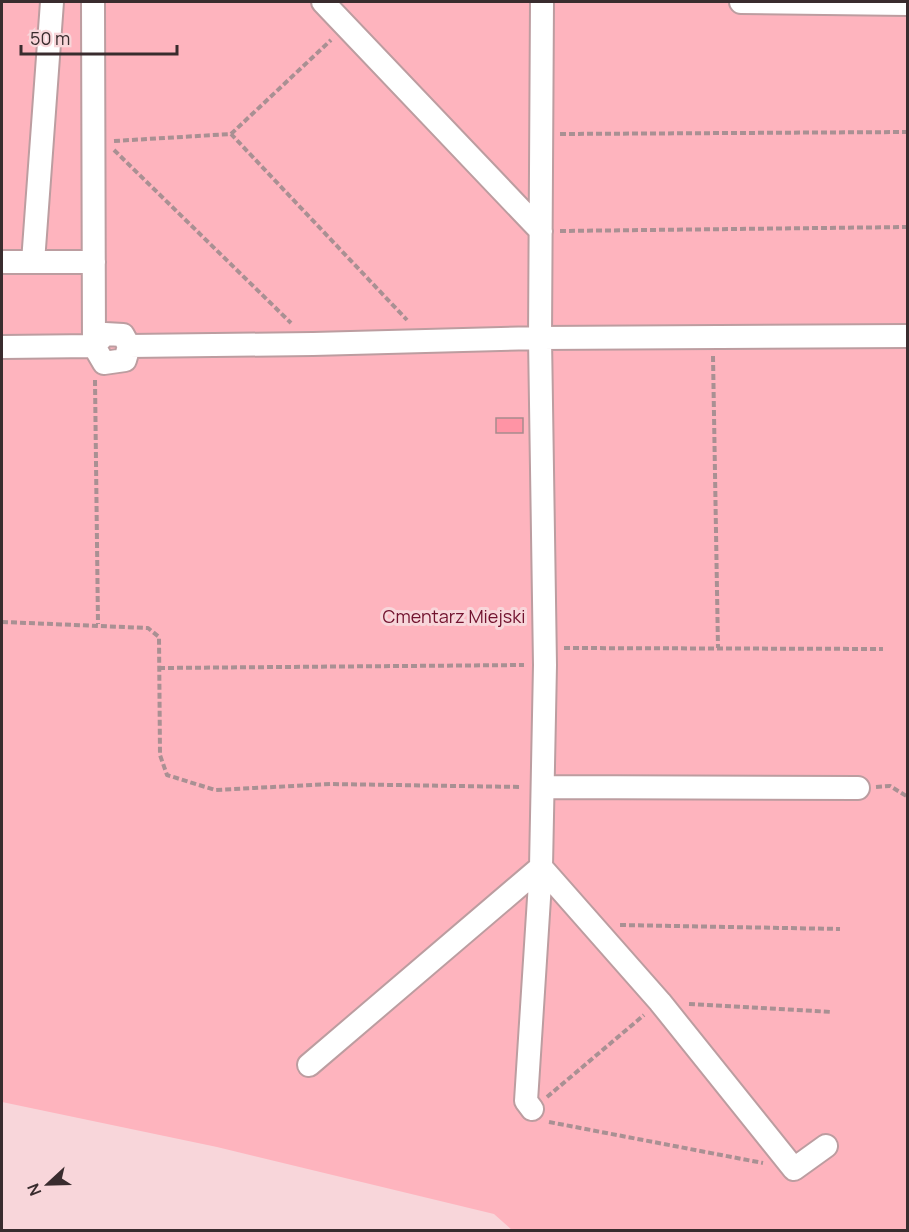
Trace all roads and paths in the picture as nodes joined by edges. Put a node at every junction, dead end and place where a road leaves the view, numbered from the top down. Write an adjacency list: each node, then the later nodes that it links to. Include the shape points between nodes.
1 (52, 2): 15 (street)
2 (93, 2): 11 (street)
3 (323, 2): 7 (street)
4 (542, 2): 10 (street)
5 (741, 2): 6 (street)
6 (908, 4)
7 (346, 25): 9 (path); 13 (street)
8 (908, 132): 10 (path)
9 (231, 134): 11 (path); 20 (path)
10 (542, 134): 13 (street)
11 (99, 136): 16 (street); 21 (path)
12 (908, 227): 13 (path)
13 (541, 231): 19 (street)
14 (4, 262): 15 (street)
15 (33, 262): 16 (street)
16 (94, 262): 23 (street)
17 (908, 336): 18 (street)
18 (713, 337): 19 (street); 26 (path)
19 (540, 338): 20 (street); 28 (street)
20 (428, 341): 21 (street)
21 (313, 344): 23 (street, via 129,346 123,335 105,334)
22 (2, 346): 23 (street)
23 (94, 346): 25 (path)
24 (2, 622): 25 (path)
25 (98, 624): 29 (path, via 148,628 159,637)
26 (718, 648): 27 (path); 28 (path)
27 (883, 649)
28 (545, 656): 29 (path); 30 (street)
29 (159, 668): 30 (path, via 160,755 167,775 184,782 215,790 331,784)
30 (543, 787): 31 (street); 33 (street)
31 (858, 788): 32 (path, via 890,786)
32 (908, 797)
33 (541, 867): 34 (street); 38 (street); 39 (street, via 526,1101)
34 (593, 925): 35 (path); 36 (street)
35 (840, 929)
36 (660, 1002): 37 (path); 39 (path); 41 (street)
37 (832, 1012)
38 (309, 1065)
39 (532, 1109): 41 (path, via 542,1120)
40 (826, 1146): 41 (street)
41 (794, 1169)

